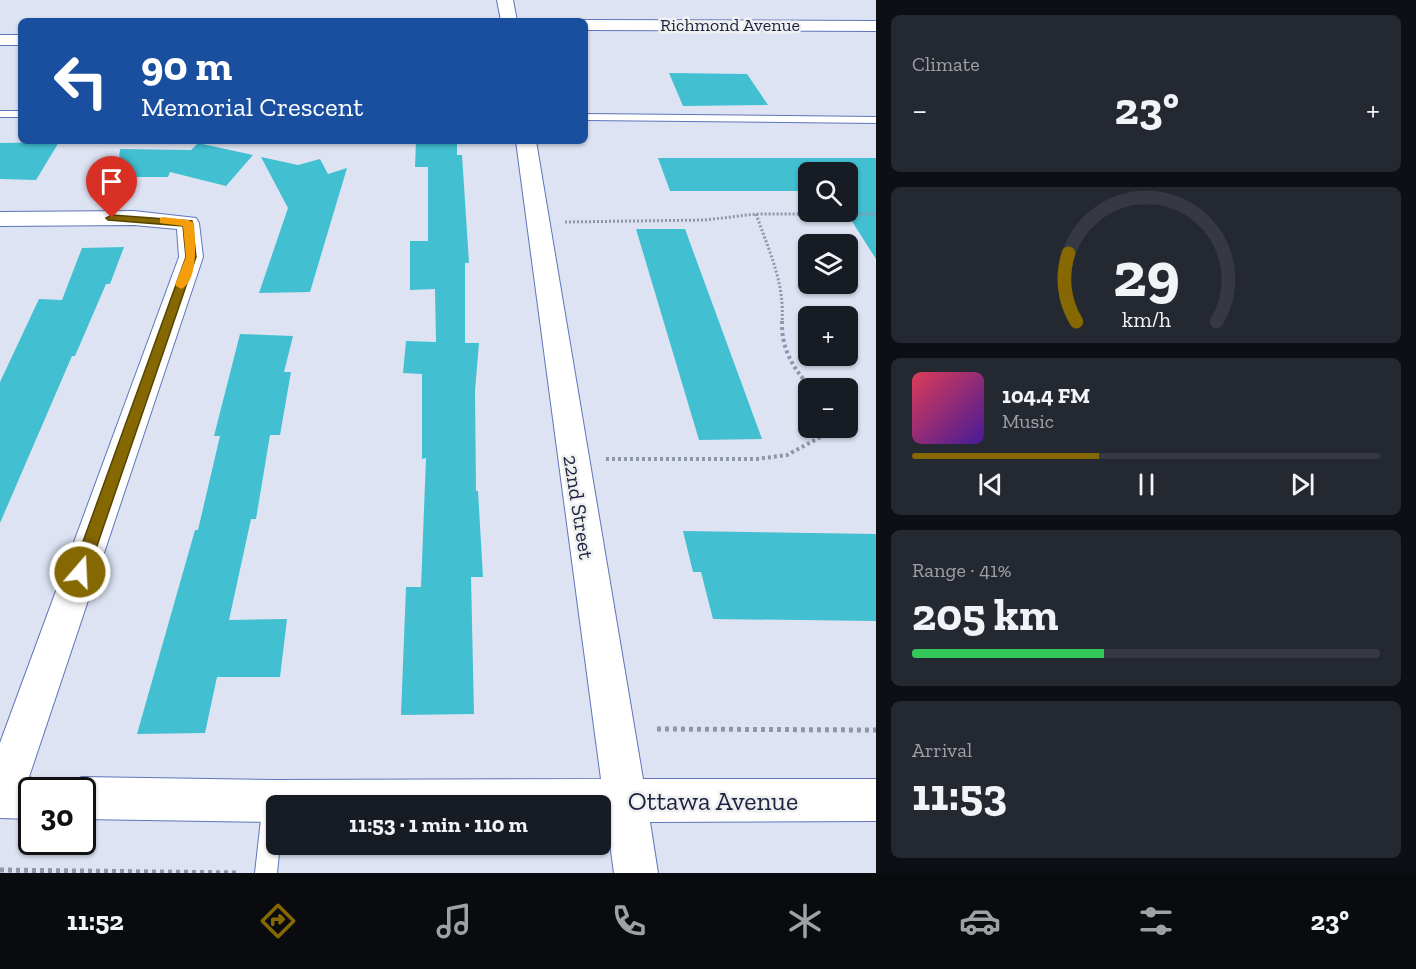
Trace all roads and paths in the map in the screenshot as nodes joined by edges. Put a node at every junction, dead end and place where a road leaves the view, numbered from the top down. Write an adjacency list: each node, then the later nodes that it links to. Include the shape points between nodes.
1 (505, 0): 2 (street)
2 (508, 18)
3 (0, 25): 4 (main road)
4 (18, 25)
5 (588, 25): 6 (main road, Richmond Avenue)
6 (876, 26)
7 (588, 39): 10 (main road, Richmond Avenue)
8 (0, 40): 9 (main road)
9 (18, 40)
10 (876, 40)
11 (0, 114): 12 (lane)
12 (18, 114)
13 (588, 117): 14 (lane)
14 (876, 120)
15 (526, 144): 21 (street, 22nd Street)
16 (756, 214): 17 (path); 20 (path); 22 (path, via 781,285 785,350 790,364)
17 (876, 214)
18 (640, 215): 20 (path)
19 (0, 219): 27 (street, via 134,218 188,223 191,257)
20 (642, 221): 21 (path)
21 (538, 222): 24 (street, 22nd Street)
22 (802, 378)
23 (820, 438): 24 (path, via 787,455 757,459)
24 (572, 459): 32 (street, 22nd Street)
25 (657, 729): 26 (path)
26 (876, 730)
27 (11, 797)
28 (96, 798): 30 (street, Ottawa Avenue)
29 (876, 800): 32 (street, Ottawa Avenue)
30 (266, 801)
31 (611, 801): 32 (street, Ottawa Avenue)
32 (625, 801): 36 (street, 22nd Street)
33 (268, 855): 35 (lane)
34 (0, 870): 35 (path)
35 (266, 873)
36 (636, 873)

